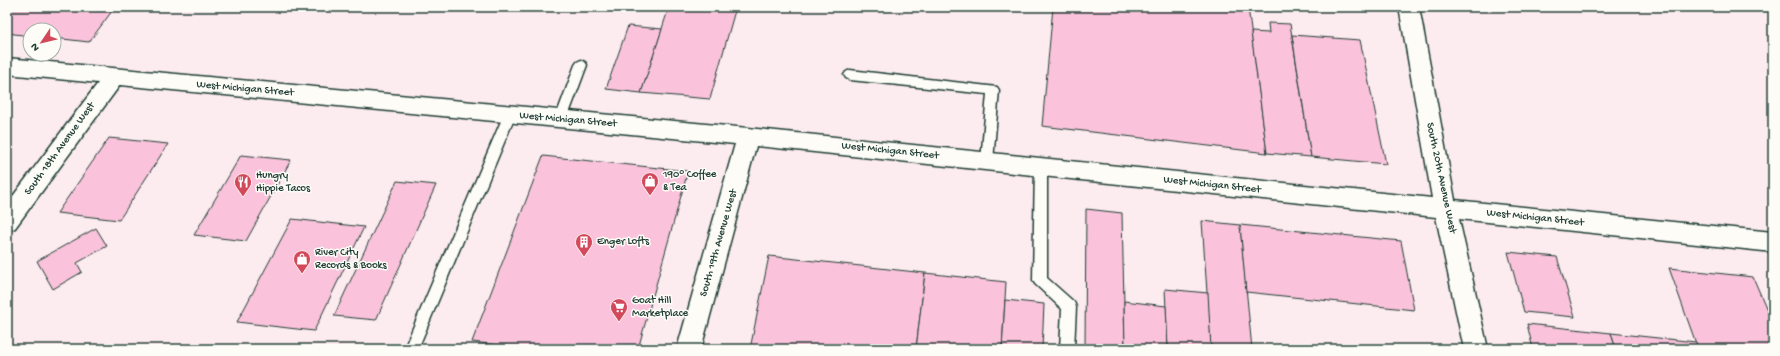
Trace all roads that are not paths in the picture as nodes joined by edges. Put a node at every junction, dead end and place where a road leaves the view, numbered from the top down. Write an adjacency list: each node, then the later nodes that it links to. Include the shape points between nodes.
1 (1409, 7): 11 (street, South 20th Avenue West)
2 (581, 65): 7 (lane)
3 (7, 66): 5 (street, West Michigan Street)
4 (850, 75): 9 (lane, via 993,90)
5 (114, 77): 6 (street, West Michigan Street); 12 (street, South 18th Avenue West)
6 (510, 114): 7 (street, West Michigan Street); 14 (lane)
7 (561, 119): 8 (street, West Michigan Street)
8 (748, 137): 9 (street, West Michigan Street); 15 (street, South 19th Avenue West)
9 (987, 161): 10 (street, West Michigan Street)
10 (1041, 167): 11 (street, West Michigan Street); 16 (lane, via 1040,280 1069,307)
11 (1447, 210): 13 (street, West Michigan Street); 17 (street, South 20th Avenue West)
12 (7, 221)
13 (1773, 242)
14 (412, 349)
15 (689, 349)
16 (1067, 349)
17 (1476, 349)

